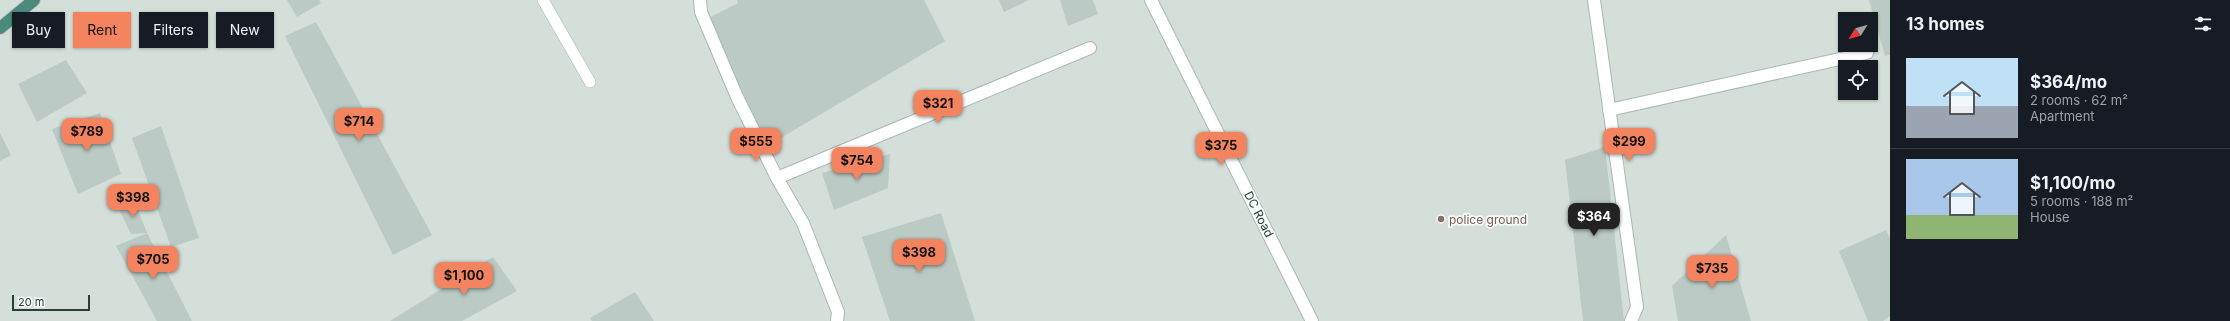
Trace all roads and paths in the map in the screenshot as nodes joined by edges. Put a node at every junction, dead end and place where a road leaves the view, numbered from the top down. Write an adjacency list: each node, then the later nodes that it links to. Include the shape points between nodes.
1 (34, 0): 6 (highway)
2 (543, 0): 9 (lane)
3 (700, 0): 11 (street, via 701,12 737,97)
4 (1151, 0): 13 (street, DC Road)
5 (1594, 0): 10 (street)
6 (0, 28)
7 (1090, 48): 11 (street)
8 (1867, 53): 10 (street)
9 (590, 82)
10 (1609, 110): 14 (street, via 1637,307)
11 (777, 178): 12 (street, via 803,223 838,312)
12 (837, 321)
13 (1312, 321)
14 (1631, 321)

